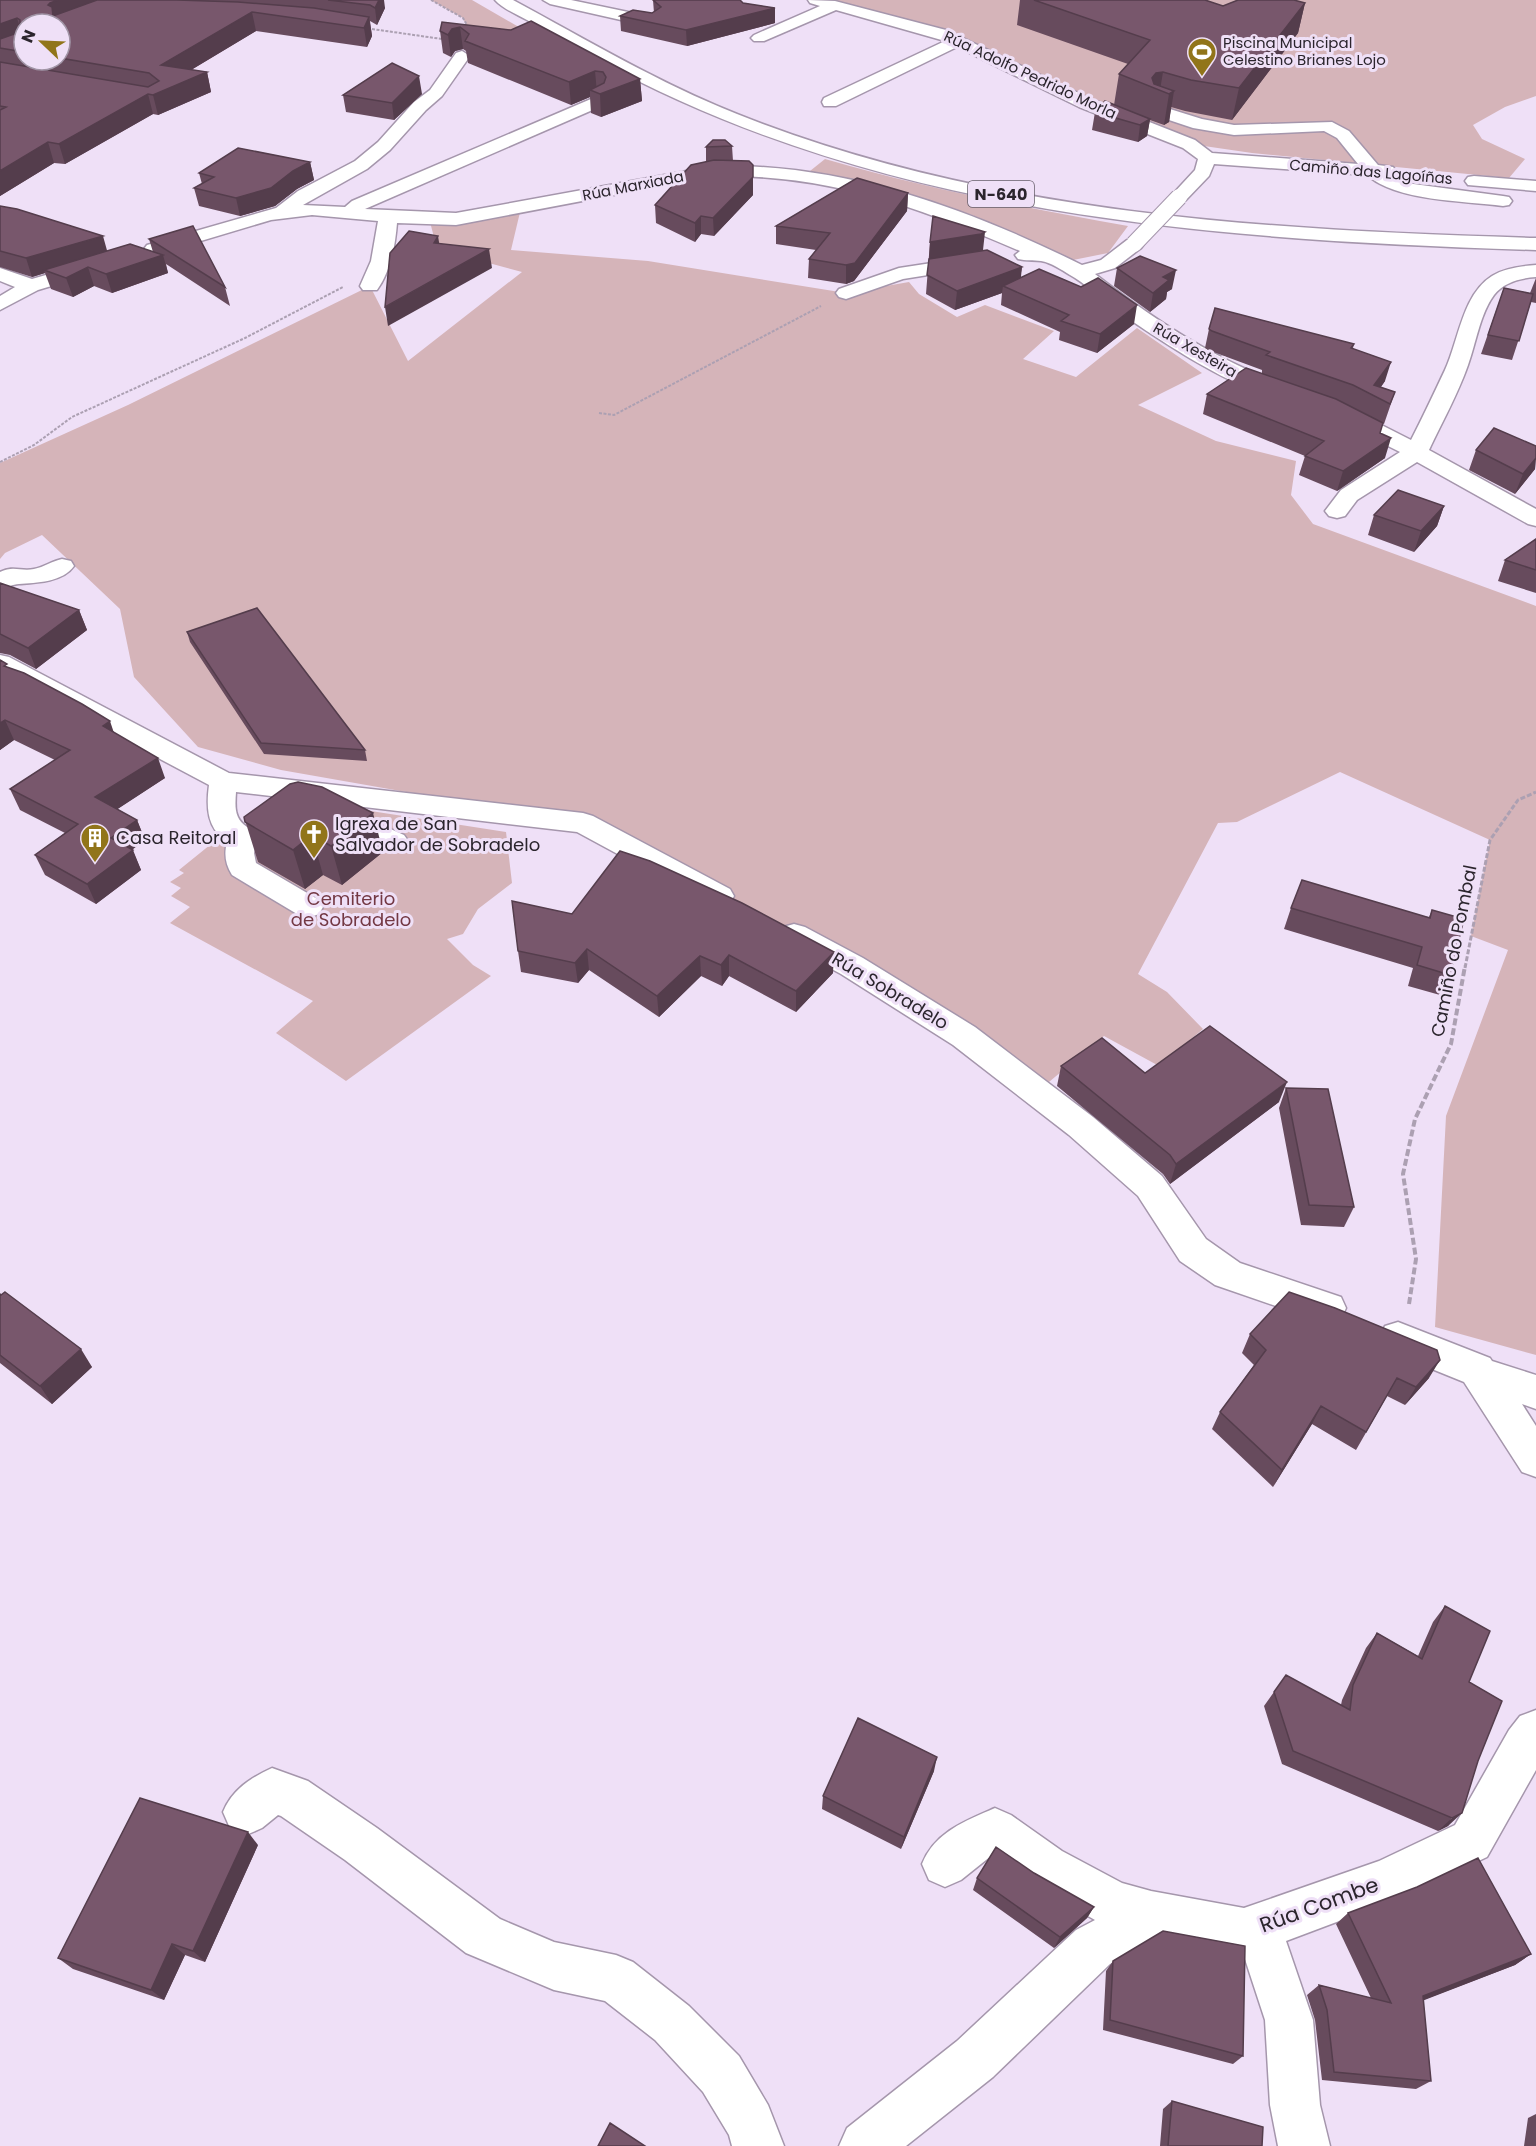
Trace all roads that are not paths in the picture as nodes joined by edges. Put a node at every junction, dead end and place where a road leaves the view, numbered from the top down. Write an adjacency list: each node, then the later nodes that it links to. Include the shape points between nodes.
1 (502, 0): 19 (main road, N-640, via 682,98 790,139 939,182 1079,210 1214,227 1355,238)
2 (550, 0): 5 (main road)
3 (826, 5): 4 (main road, via 784,18); 6 (main road); 7 (main road, Rúa Adolfo Pedrido Morla, via 941,33)
4 (765, 16)
5 (652, 22)
6 (759, 38)
7 (957, 41): 10 (main road); 12 (main road, Rúa Adolfo Pedrido Morla, via 1085,103 1189,144)
8 (467, 49): 17 (main road, via 436,93 384,146 361,165 304,195)
9 (598, 101): 16 (main road, via 358,205)
10 (830, 102)
11 (1137, 104): 13 (main road, via 1234,130 1304,125 1338,129)
12 (1207, 158): 13 (main road, Camiño das Lagoíñas); 24 (main road, bridge, via 1203,172 1134,244 1108,264)
13 (1373, 170): 14 (main road, Camiño das Lagoíñas); 15 (main road, via 1403,188)
14 (1536, 186)
15 (1503, 201)
16 (349, 213): 17 (main road, Rúa Marxiada, via 312,209); 18 (main road, Rúa Marxiada)
17 (282, 214): 21 (main road, Rúa Marxiada)
18 (388, 216): 20 (main road, Rúa Marxiada, via 456,219 714,171 764,170 852,185 966,220); 27 (main road, via 387,242)
19 (1536, 244)
20 (1046, 255): 24 (main road, Rúa Xesteira); 28 (main road, Rúa Xesteira, via 899,274)
21 (133, 256)
22 (111, 262): 26 (main road)
23 (1536, 271): 32 (main road, via 1499,280 1486,292)
24 (1080, 272): 30 (main road, Rúa Xesteira, via 1200,356)
25 (0, 274): 26 (main road)
26 (31, 286): 29 (main road)
27 (370, 286)
28 (846, 293)
29 (0, 304)
30 (1295, 397)
31 (1317, 405): 32 (main road)
32 (1418, 452): 33 (main road, via 1349,495); 34 (main road)
33 (1337, 511)
34 (1536, 519)
35 (62, 566): 36 (main road, via 26,579 14,575)
36 (0, 582)
37 (0, 663): 38 (main road, Rúa Sobradelo)
38 (223, 782): 39 (main road, via 224,821); 42 (main road, Rúa Sobradelo, via 582,823 852,966 964,1036 1081,1126 1150,1186 1194,1250 1228,1274 1360,1321)
39 (243, 838): 40 (main road, via 261,833 295,812 309,811 335,814); 41 (main road, via 239,853 242,868)
40 (394, 842)
41 (308, 907)
42 (1478, 1372): 43 (main road, Rúa Sobradelo); 44 (main road)
43 (1536, 1392)
44 (1536, 1459)
45 (1536, 1732): 49 (main road, Rúa Combe, via 1471,1841 1386,1881)
46 (246, 1812): 50 (main road, via 272,1791 292,1797 483,1936 554,1966 616,1978 672,2023 721,2074 750,2123)
47 (945, 1864): 48 (main road, Rúa Combe, via 973,1841 994,1831 1046,1867 1095,1894)
48 (1151, 1915): 49 (main road, Rúa Combe, via 1244,1932); 51 (main road, via 1093,1947 975,2059)
49 (1257, 1927): 52 (main road, via 1289,2020 1295,2104)
50 (758, 2146)
51 (865, 2146)
52 (1304, 2146)

